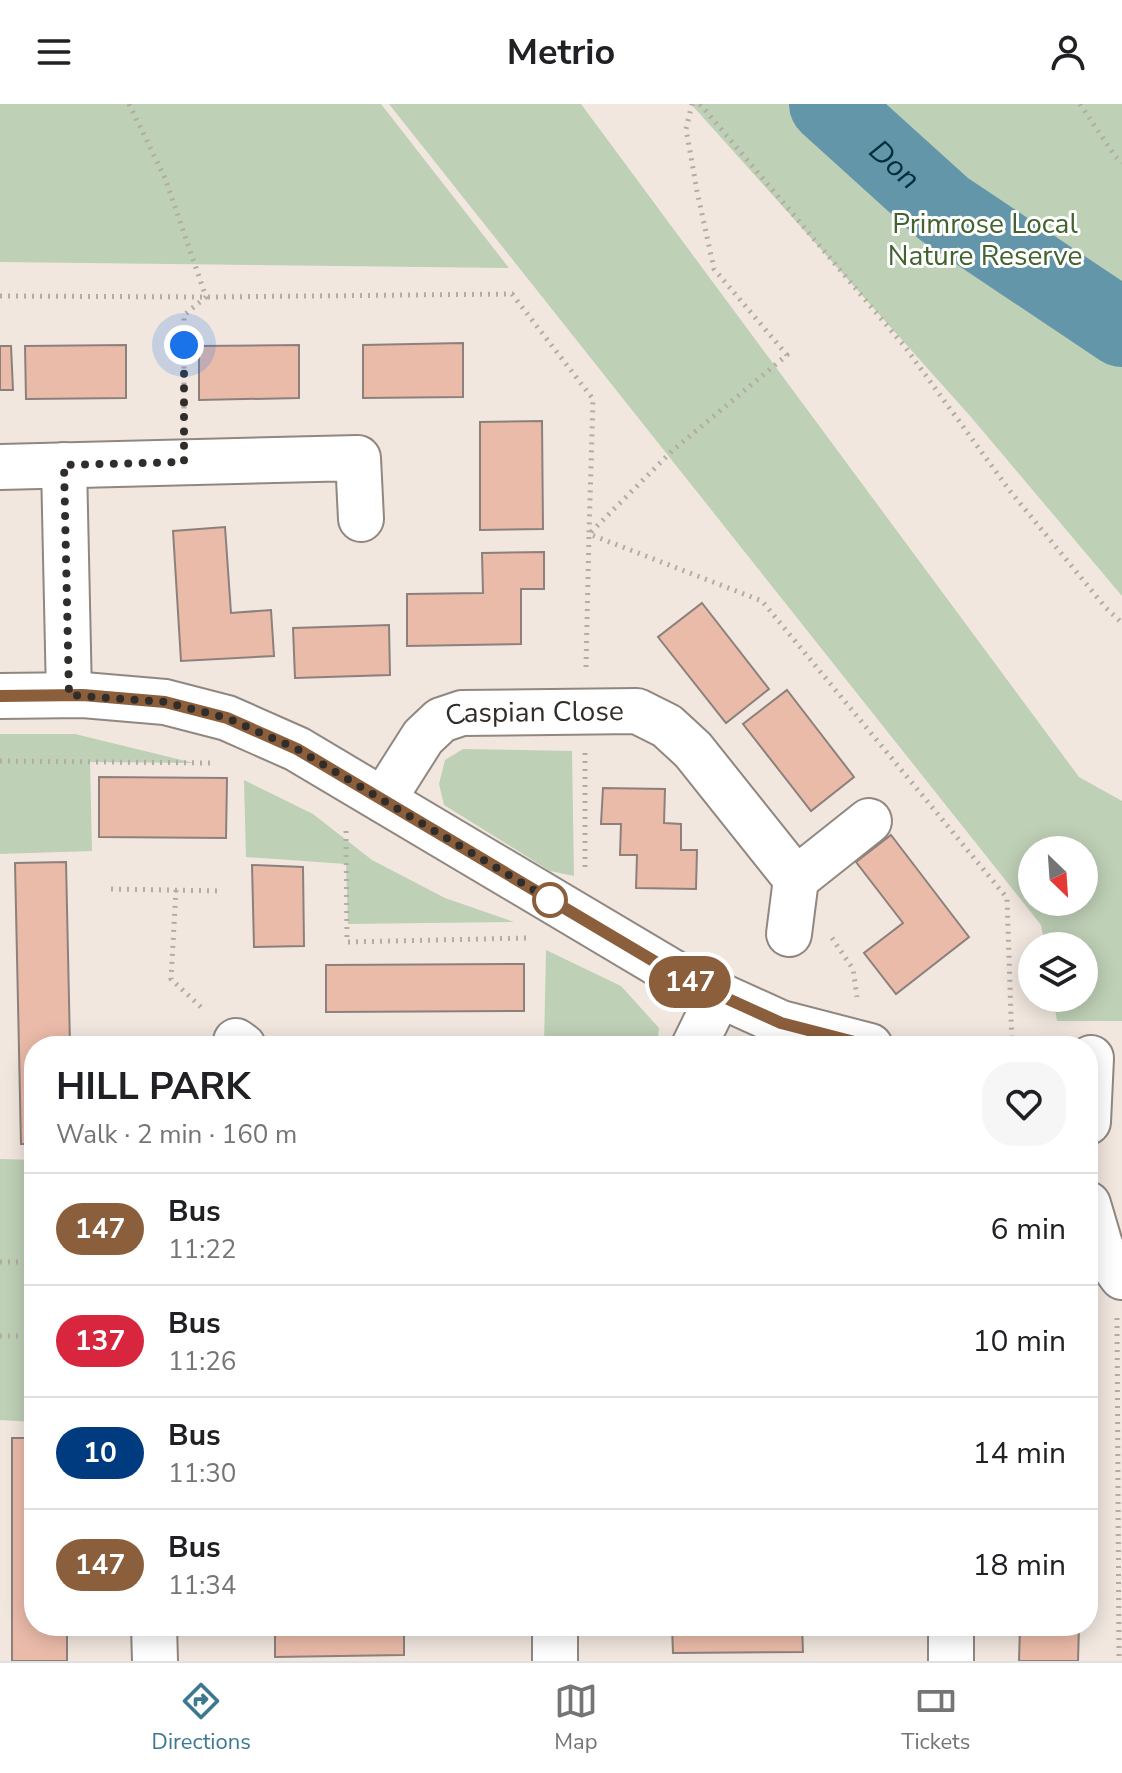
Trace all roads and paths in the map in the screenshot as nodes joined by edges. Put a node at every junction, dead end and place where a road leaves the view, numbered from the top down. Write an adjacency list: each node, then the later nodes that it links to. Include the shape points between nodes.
1 (129, 104): 7 (path, via 165,178)
2 (692, 104): 12 (path, via 686,129 714,269 787,355 673,450)
3 (700, 104): 13 (path, via 905,347 1010,491)
4 (1080, 104): 5 (path)
5 (1122, 163)
6 (0, 296): 7 (path)
7 (206, 297): 8 (path, via 184,315); 12 (path, via 512,294 593,399)
8 (184, 462): 9 (street); 11 (street, via 358,458)
9 (64, 465): 10 (street); 14 (street)
10 (0, 467)
11 (361, 519)
12 (589, 534): 16 (path); 34 (path, via 762,601 1007,898)
13 (1122, 623)
14 (69, 695): 15 (street); 19 (street, via 165,702 227,718)
15 (0, 696)
16 (585, 712): 20 (street, Caspian Close, via 462,713 441,720 423,737); 22 (street, Caspian Close, via 637,711 667,726 693,750); 26 (path)
17 (0, 761): 18 (path)
18 (225, 763)
19 (346, 778): 20 (street); 28 (path, via 347,942)
20 (383, 800): 26 (street)
21 (869, 821): 22 (street)
22 (796, 884): 27 (street); 33 (path, via 853,969)
23 (111, 889): 24 (path)
24 (176, 890): 25 (path); 30 (path, via 171,979)
25 (223, 891)
26 (585, 920): 29 (street)
27 (789, 934)
28 (534, 938)
29 (719, 995): 31 (street); 32 (street, via 781,1023)
30 (232, 1036)
31 (699, 1036)
32 (831, 1036)
33 (861, 1036)
34 (1012, 1036)
35 (1098, 1238): 38 (street)
36 (0, 1262): 37 (path)
37 (24, 1262)
38 (1119, 1273): 47 (path)
39 (0, 1336): 40 (path)
40 (24, 1336)
41 (154, 1636): 44 (street)
42 (555, 1636): 45 (street)
43 (951, 1636): 46 (street)
44 (155, 1661)
45 (555, 1661)
46 (951, 1661)
47 (1119, 1661)

